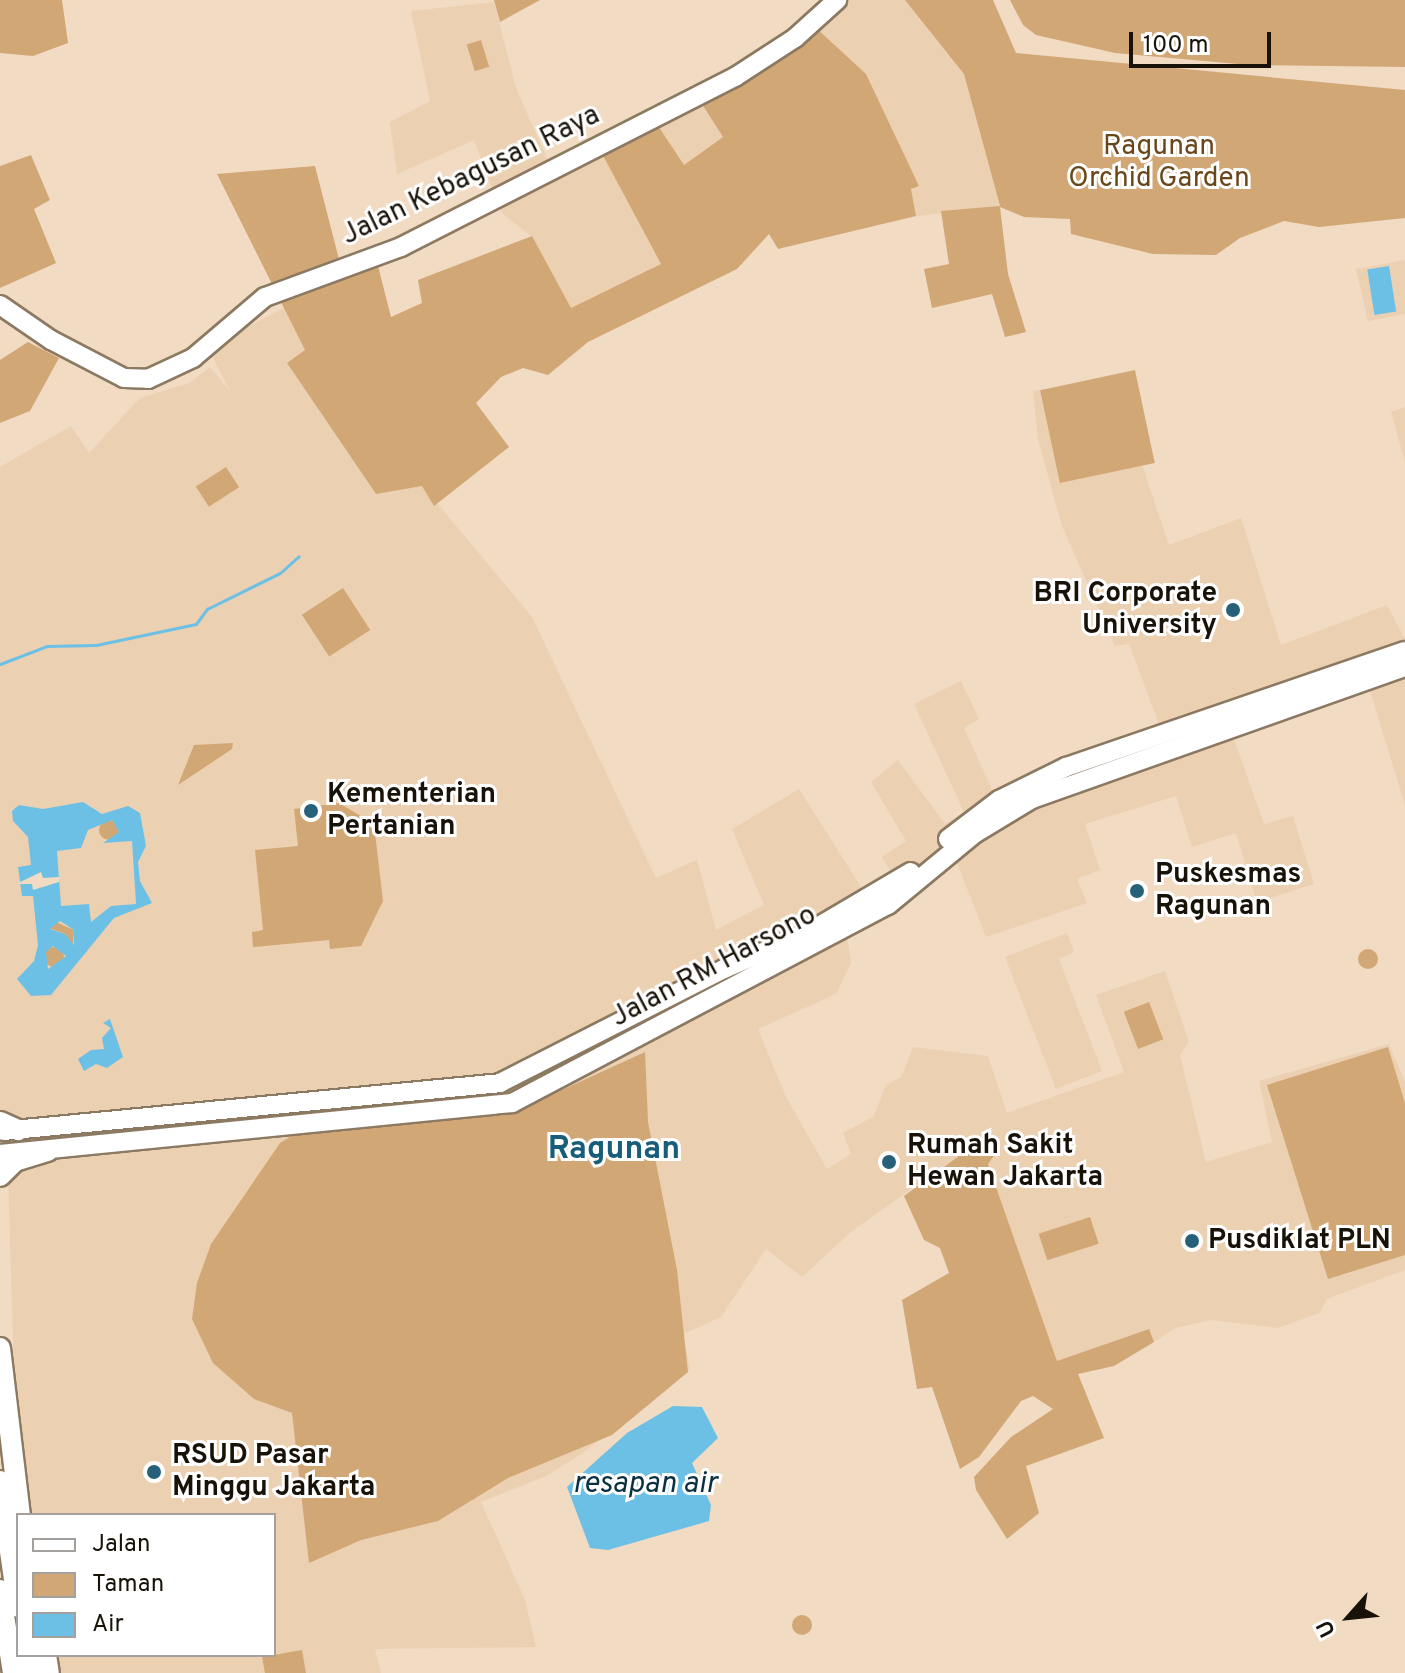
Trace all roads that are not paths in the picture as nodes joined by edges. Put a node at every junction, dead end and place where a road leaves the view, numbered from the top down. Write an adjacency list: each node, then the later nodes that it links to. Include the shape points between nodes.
1 (837, 0): 2 (main road, Jalan Kebagusan Raya, via 795,38 735,77 401,247 265,297 193,358 148,379 130,381 94,363)
2 (0, 305)
3 (1405, 651): 5 (main road, Jalan RM Harsono)
4 (1405, 667): 5 (main road, Jalan RM Harsono)
5 (1306, 692): 6 (main road, Jalan RM Harsono, via 1017,789 981,811 887,889 500,1083); 7 (main road, Jalan RM Harsono, via 1032,799 974,834 888,905 512,1103)
6 (6, 1128)
7 (48, 1151): 8 (main road, Jalan RM Harsono); 9 (highway, via 15,1161)
8 (0, 1154)
9 (0, 1176)
10 (0, 1348): 12 (highway)
11 (0, 1481): 14 (highway)
12 (20, 1513)
13 (0, 1590): 15 (highway)
14 (16, 1593)
15 (13, 1673)

